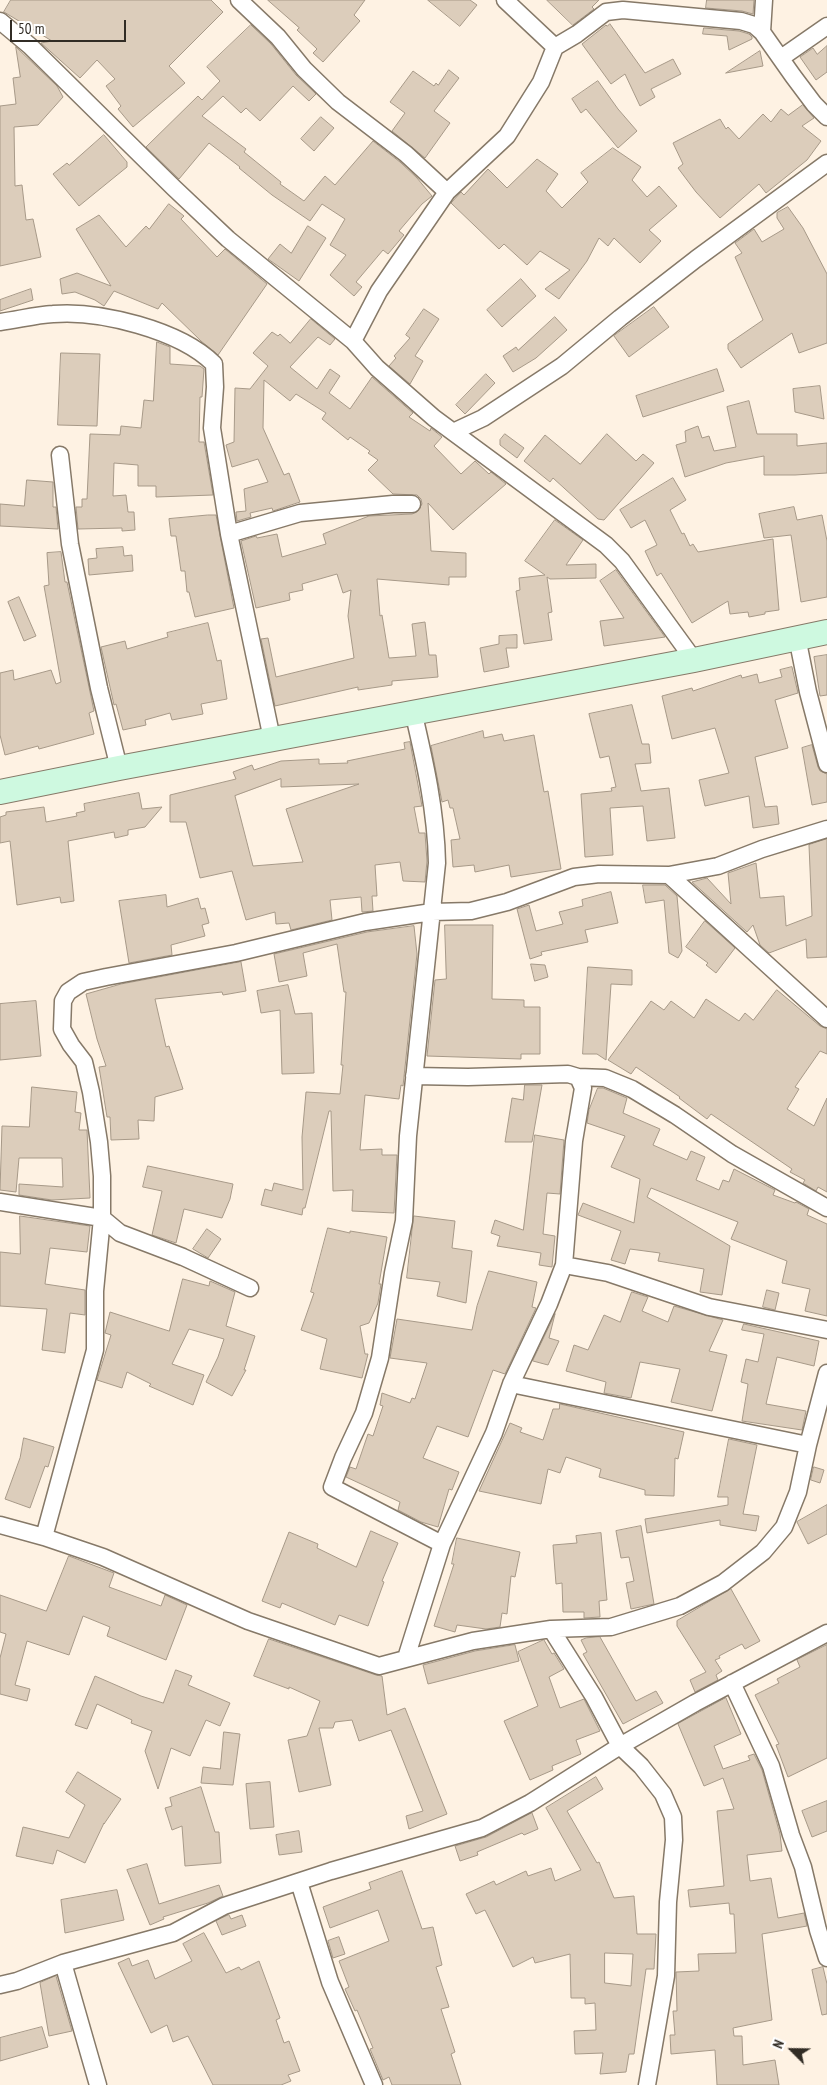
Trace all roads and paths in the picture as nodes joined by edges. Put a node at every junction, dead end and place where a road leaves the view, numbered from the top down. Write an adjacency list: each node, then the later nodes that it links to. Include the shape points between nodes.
1 (239, 0): 11 (street, via 338,102 406,154)
2 (504, 0): 7 (street)
3 (764, 0): 6 (street)
4 (0, 21): 13 (street, via 30,46 228,239)
5 (827, 26): 8 (street)
6 (762, 32): 7 (street, via 741,21 623,10 606,12); 8 (street)
7 (555, 47): 11 (street, via 541,82 507,136)
8 (781, 58): 9 (street)
9 (827, 117)
10 (827, 163): 14 (street, via 696,259 562,366)
11 (447, 192): 13 (street, via 379,291)
12 (0, 322): 19 (street, via 54,314 101,315 151,329 204,354 214,364 212,428)
13 (353, 341): 15 (street, via 377,368)
14 (483, 418): 15 (street); 16 (street)
15 (453, 432): 16 (street)
16 (474, 449): 22 (street, via 606,545 622,561)
17 (60, 455): 26 (street, via 71,553)
18 (412, 504): 19 (street, via 300,513)
19 (229, 534): 24 (street)
20 (827, 632): 21 (main road)
21 (797, 637): 22 (main road); 25 (street)
22 (694, 660): 23 (main road)
23 (413, 712): 24 (main road); 30 (street, via 436,831 437,863)
24 (272, 739): 26 (main road)
25 (827, 764)
26 (119, 768): 27 (main road)
27 (0, 792)
28 (827, 829): 29 (street, via 718,866)
29 (669, 875): 30 (street, via 574,877 507,902 471,911); 31 (street)
30 (432, 912): 32 (street); 36 (street, via 365,922 236,953 106,976 83,982 68,992 63,1001 62,1029 84,1062 91,1092 102,1176)
31 (827, 1019)
32 (414, 1076): 33 (street, via 568,1074); 45 (street, via 404,1219 380,1358 364,1413 332,1488)
33 (578, 1077): 35 (street, via 605,1078 632,1089 732,1154); 37 (street, via 583,1088 572,1161)
34 (0, 1202): 36 (street)
35 (827, 1208)
36 (102, 1218): 38 (street, via 120,1234 183,1257); 44 (street, via 95,1350)
37 (564, 1266): 39 (street, via 608,1273 708,1307); 41 (street)
38 (250, 1288)
39 (827, 1330)
40 (827, 1373): 42 (street)
41 (511, 1384): 42 (street); 45 (street, via 494,1433)
42 (808, 1445): 46 (street, via 798,1492 784,1527 763,1552 723,1583 680,1606 611,1627)
43 (0, 1525): 44 (street)
44 (44, 1537): 48 (street, via 103,1557 248,1621 379,1666)
45 (442, 1544): 48 (street)
46 (551, 1630): 48 (street, via 473,1641); 50 (street, via 594,1697)
47 (827, 1633): 49 (street)
48 (406, 1658)
49 (732, 1683): 50 (street); 52 (street, via 771,1766)
50 (620, 1746): 51 (street, via 530,1803 482,1828); 57 (street, via 663,1794 673,1817 666,1976)
51 (299, 1882): 53 (street, via 224,1906 173,1933); 56 (street, via 330,1982)
52 (827, 1958)
53 (63, 1963): 54 (street); 55 (street)
54 (0, 1985)
55 (98, 2085)
56 (374, 2085)
57 (647, 2085)

